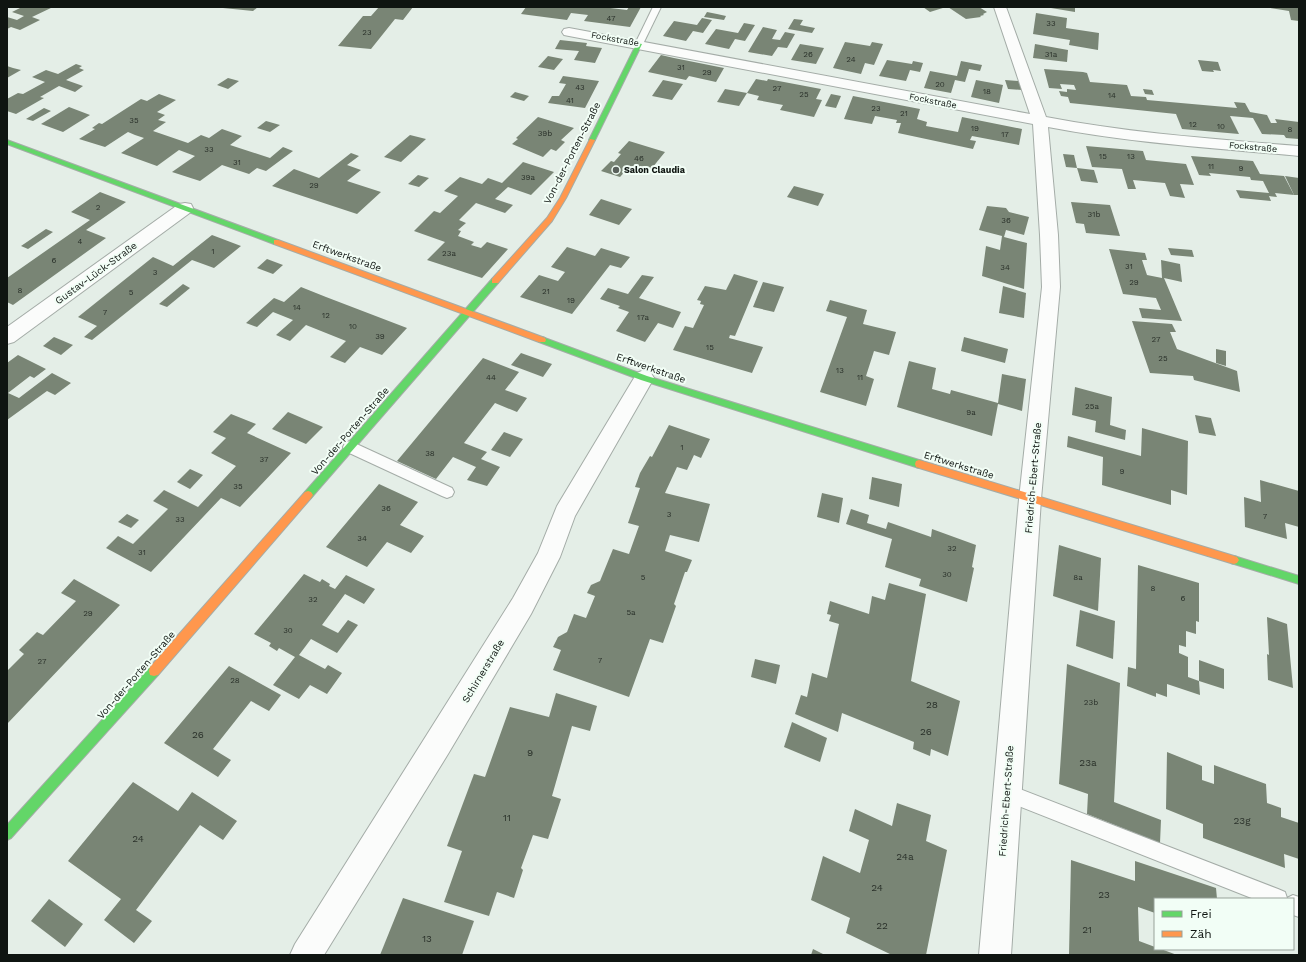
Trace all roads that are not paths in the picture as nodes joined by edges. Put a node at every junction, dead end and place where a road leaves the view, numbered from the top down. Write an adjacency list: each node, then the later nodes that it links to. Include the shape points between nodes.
1 (657, 7): 4 (lane, Von-der-Porten-Straße)
2 (1000, 7): 5 (street, Friedrich-Ebert-Straße)
3 (569, 32): 4 (street, Fockstraße)
4 (639, 44): 5 (street, Fockstraße); 9 (street, Von-der-Porten-Straße, via 556,210)
5 (1040, 122): 7 (street, Fockstraße, via 1122,135); 14 (street, Friedrich-Ebert-Straße, via 1051,287)
6 (7, 142): 8 (street, Erftwerkstraße)
7 (1299, 151)
8 (185, 208): 9 (street, Erftwerkstraße); 10 (street, Gustav-Lück-Straße)
9 (469, 313): 11 (street, Erftwerkstraße); 12 (street, Von-der-Porten-Straße)
10 (7, 337)
11 (644, 378): 14 (street, Erftwerkstraße); 19 (street, Schirnerstraße, via 565,513 548,557 522,606)
12 (350, 447): 13 (lane); 17 (street, Von-der-Porten-Straße, via 112,719)
13 (447, 492)
14 (1030, 499): 15 (street, Erftwerkstraße); 16 (street, Friedrich-Ebert-Straße)
15 (1299, 580)
16 (1007, 793): 18 (lane); 20 (street, Friedrich-Ebert-Straße)
17 (7, 834)
18 (1275, 898)
19 (306, 955)
20 (995, 955)

